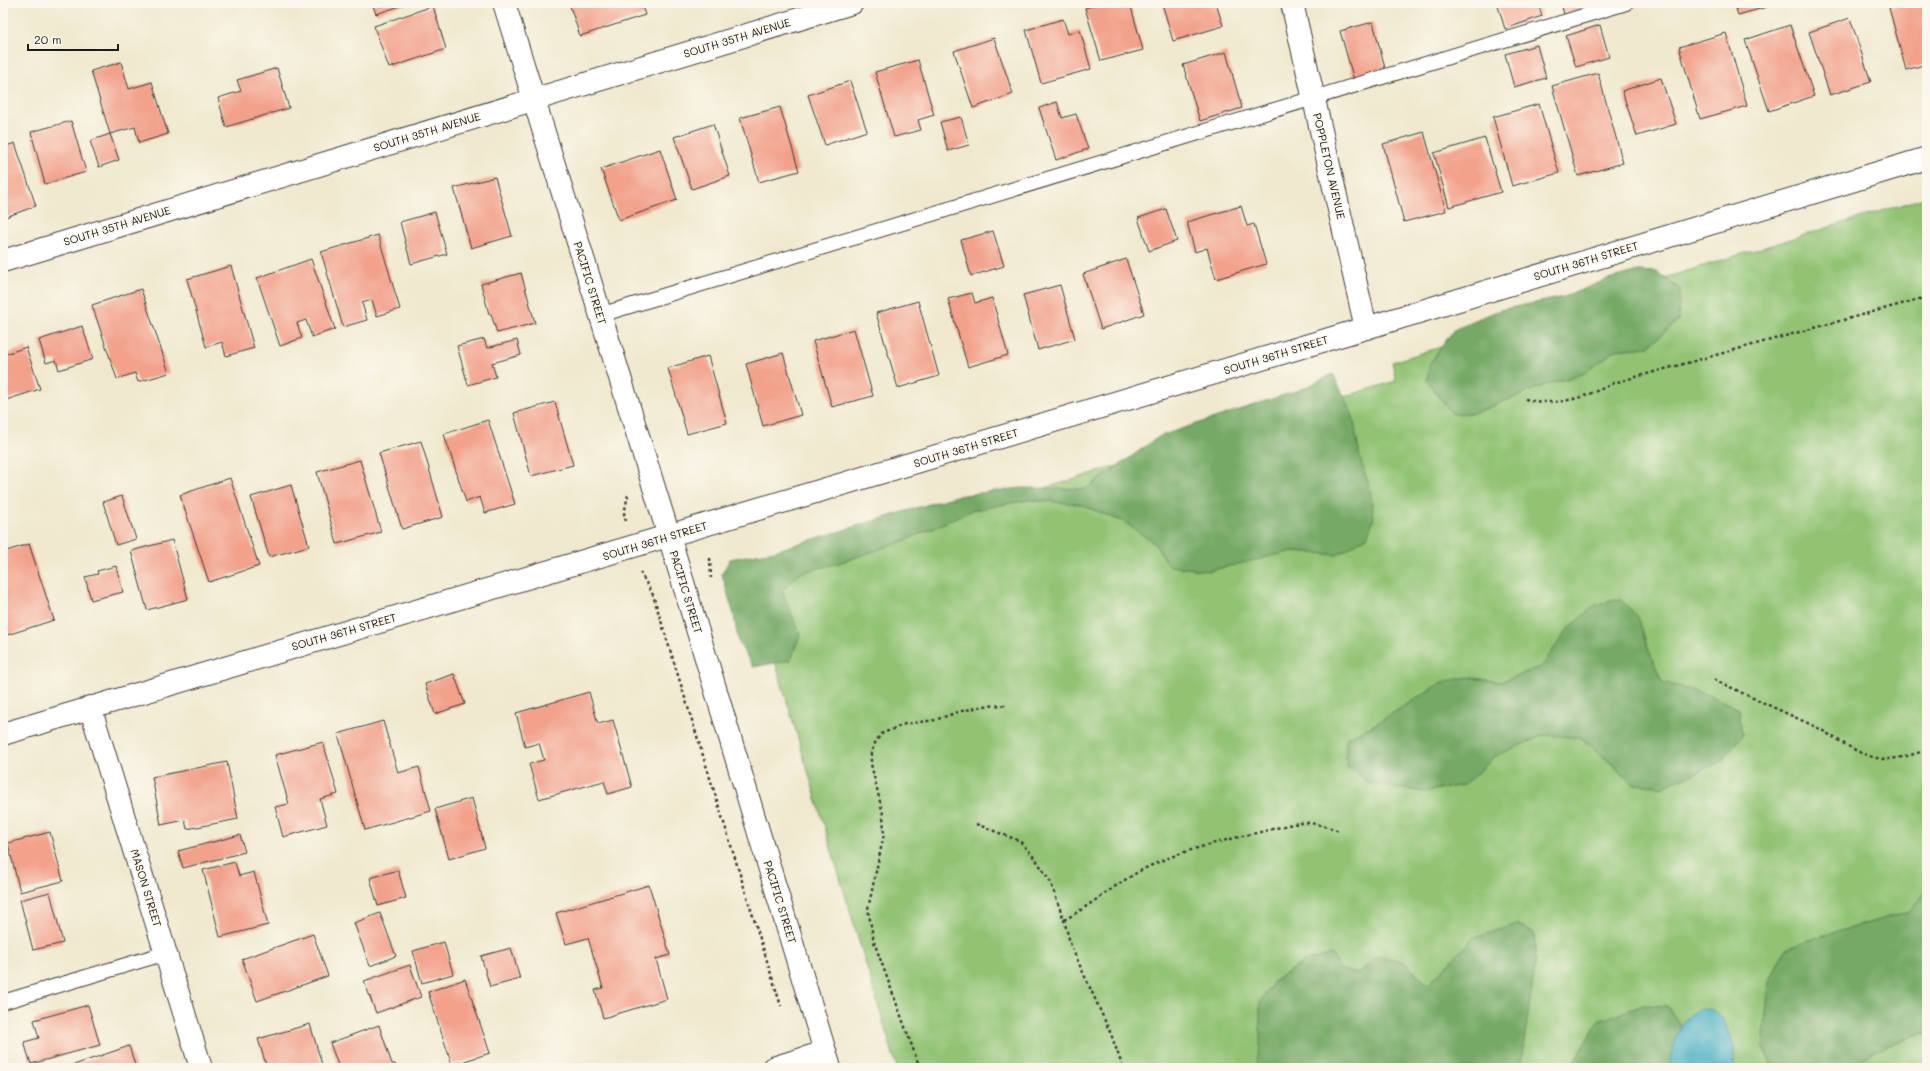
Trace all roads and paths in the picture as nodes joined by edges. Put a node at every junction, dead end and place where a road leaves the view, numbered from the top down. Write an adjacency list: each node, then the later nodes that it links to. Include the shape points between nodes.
1 (504, 3): 5 (street, PACIFIC STREET)
2 (852, 3): 5 (street, SOUTH 35TH AVENUE)
3 (1292, 3): 6 (street, POPPLETON AVENUE)
4 (1626, 3): 6 (lane)
5 (534, 99): 8 (street, SOUTH 35TH AVENUE); 10 (street, PACIFIC STREET)
6 (1314, 99): 10 (lane); 11 (street, POPPLETON AVENUE)
7 (1927, 158): 11 (street, SOUTH 36TH STREET)
8 (3, 261)
9 (1927, 297): 12 (path, via 1614,383 1579,398 1541,403)
10 (600, 315): 13 (street, PACIFIC STREET)
11 (1366, 328): 13 (street, SOUTH 36TH STREET)
12 (1524, 399)
13 (669, 536): 17 (street, SOUTH 36TH STREET); 26 (street, PACIFIC STREET)
14 (641, 576): 25 (path, via 653,595)
15 (1714, 679): 19 (path, via 1868,755 1885,759 1902,758)
16 (1007, 705): 29 (path, via 983,706 935,720 905,724 881,734 871,753 873,777 884,814 884,834 868,909 874,942)
17 (90, 707): 18 (street, SOUTH 36TH STREET); 23 (street, MASON STREET)
18 (3, 734)
19 (1927, 750)
20 (976, 824): 22 (path, via 1020,841 1038,861 1050,881)
21 (1340, 831): 22 (path, via 1319,824 1301,823 1249,834 1179,854 1133,874)
22 (1064, 920): 30 (path, via 1071,946 1109,1028)
23 (166, 953): 24 (lane); 27 (street, MASON STREET)
24 (3, 1002)
25 (783, 1012)
26 (828, 1060): 28 (street)
27 (201, 1068)
28 (773, 1068)
29 (920, 1068)
30 (1123, 1068)

